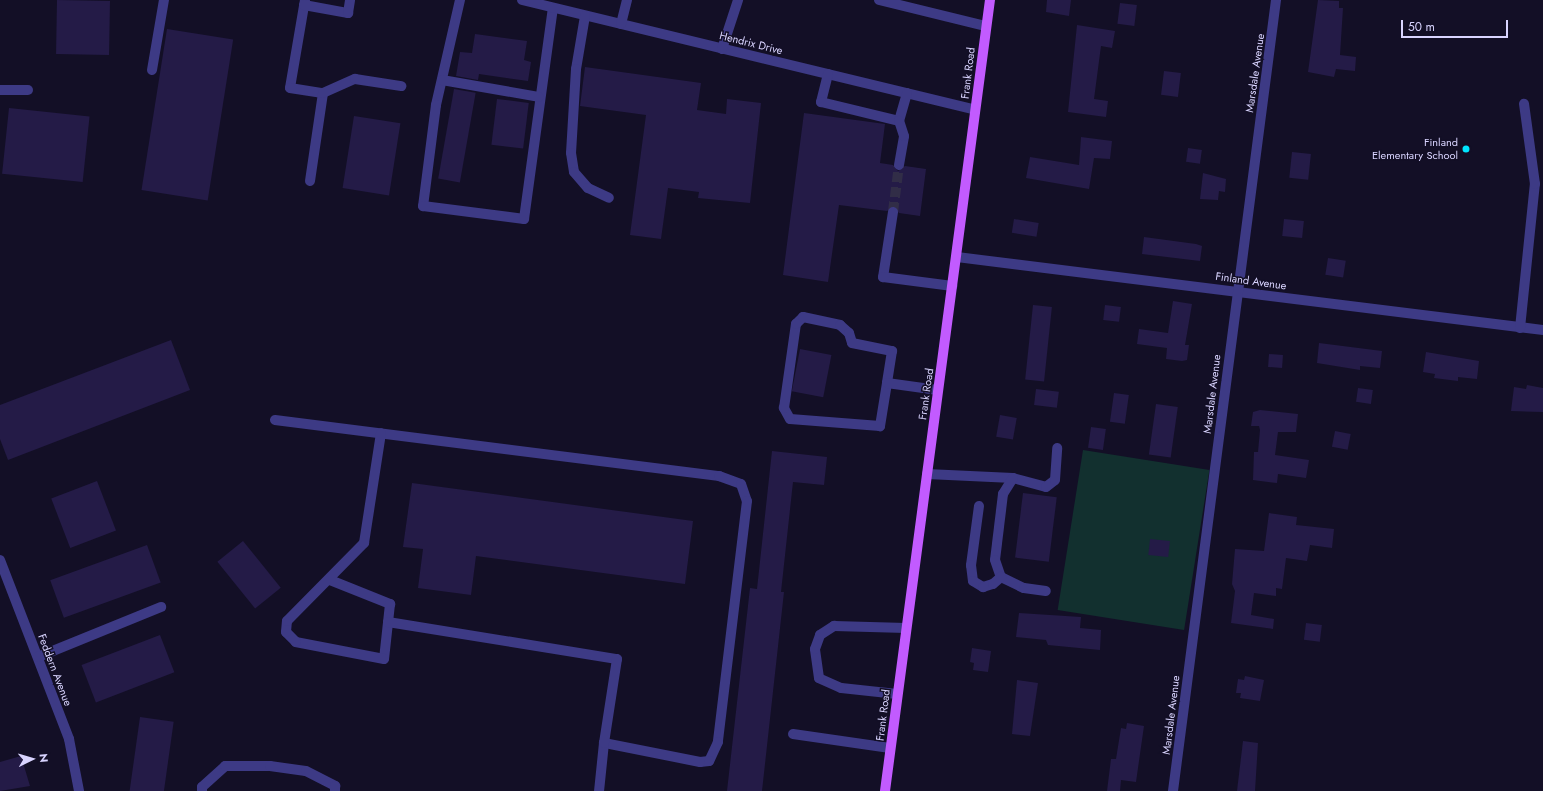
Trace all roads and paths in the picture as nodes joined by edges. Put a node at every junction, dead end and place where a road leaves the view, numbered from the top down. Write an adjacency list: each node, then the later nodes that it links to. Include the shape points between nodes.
1 (164, 0): 16 (street)
2 (350, 0): 10 (street, via 348,13)
3 (460, 0): 18 (street)
4 (522, 0): 11 (street, Hendrix Drive)
5 (627, 0): 13 (street)
6 (738, 0): 15 (street)
7 (880, 0): 14 (street)
8 (990, 0): 14 (main road, Frank Road)
9 (1276, 0): 35 (street, Marsdale Avenue)
10 (305, 3): 22 (street, via 290,88)
11 (553, 8): 12 (street, Hendrix Drive); 24 (street)
12 (585, 16): 13 (street, Hendrix Drive); 31 (street, via 576,70 571,153 574,172 583,183)
13 (621, 24): 15 (street, Hendrix Drive)
14 (986, 26): 26 (main road, Frank Road)
15 (722, 49): 17 (street, Hendrix Drive)
16 (152, 70)
17 (828, 74): 23 (street, Hendrix Drive); 27 (street, via 821,102)
18 (442, 80): 24 (street); 24 (street, via 423,206 524,219)
19 (401, 86): 22 (street, via 356,79)
20 (0, 90): 21 (street)
21 (28, 90)
22 (323, 93): 29 (street)
23 (907, 93): 26 (street, Hendrix Drive); 27 (street)
24 (540, 97)
25 (1524, 104): 30 (street)
26 (975, 110): 33 (main road, Frank Road)
27 (899, 121): 28 (street, via 904,136)
28 (899, 165)
29 (310, 181)
30 (1539, 184): 36 (street)
31 (608, 198)
32 (893, 212): 34 (street, via 883,277)
33 (956, 257): 34 (main road, Frank Road); 35 (street, Finland Avenue)
34 (952, 286): 39 (main road, Frank Road)
35 (1238, 291): 36 (street, Finland Avenue); 63 (street, Marsdale Avenue)
36 (1520, 328): 37 (street, Finland Avenue)
37 (1543, 330)
38 (887, 383): 38 (street, via 892,351 852,343 849,333 840,325 803,317 796,324 784,408 790,419 880,426); 39 (street)
39 (938, 390): 43 (main road, Frank Road)
40 (275, 420): 41 (street)
41 (381, 433): 48 (street, via 364,543); 56 (street, via 719,476 741,484 748,502 718,742 709,761 700,762)
42 (1057, 448): 44 (street, via 1055,480 1046,487)
43 (927, 474): 44 (street); 52 (main road, Frank Road)
44 (1012, 478): 47 (street, via 1003,494 995,560)
45 (979, 506): 47 (street, via 971,565 972,581 983,586 994,584)
46 (0, 560): 53 (street, Feddern Avenue)
47 (1001, 577): 49 (street, via 1024,588)
48 (330, 580): 51 (street, via 390,604); 51 (street, via 287,621 286,632 296,642 384,659)
49 (1046, 590)
50 (161, 607): 53 (street)
51 (388, 622): 56 (street, via 616,659)
52 (906, 628): 54 (main road, Frank Road); 54 (street, via 834,626 820,635 815,649 819,678 841,688)
53 (38, 657): 58 (street, Feddern Avenue, via 69,739)
54 (897, 694): 57 (main road, Frank Road)
55 (793, 734): 57 (street)
56 (604, 743): 61 (street)
57 (890, 748): 62 (main road, Frank Road)
58 (79, 791)
59 (202, 791): 60 (street, via 202,787 225,766 270,766 306,771 335,786)
60 (335, 791)
61 (599, 791)
62 (885, 791)
63 (1173, 791)

